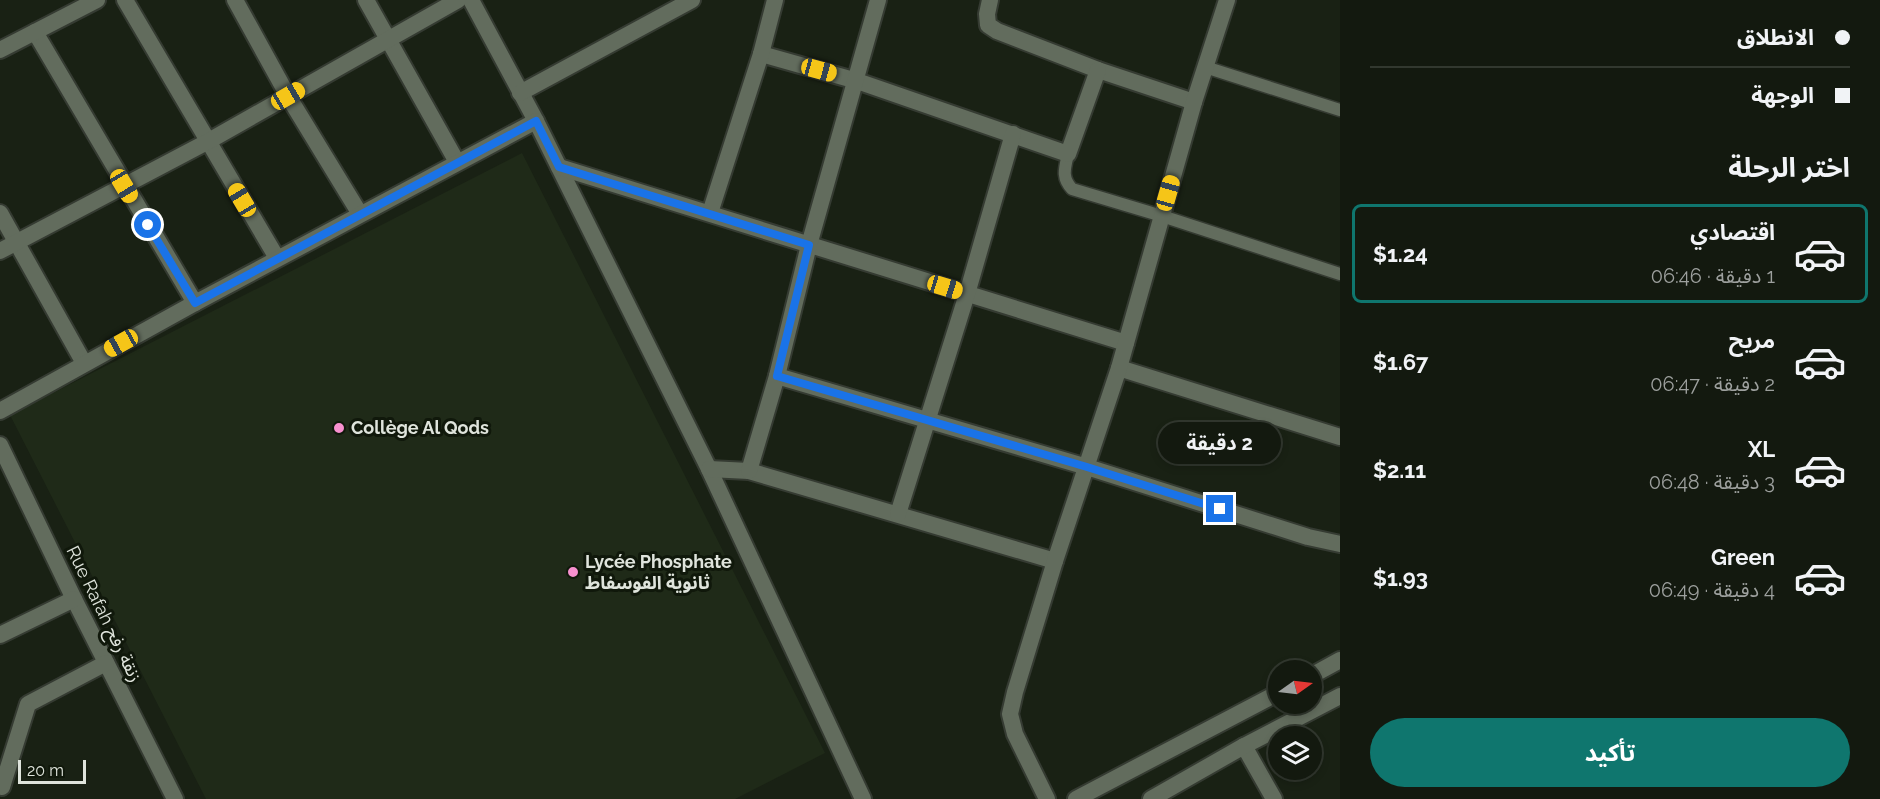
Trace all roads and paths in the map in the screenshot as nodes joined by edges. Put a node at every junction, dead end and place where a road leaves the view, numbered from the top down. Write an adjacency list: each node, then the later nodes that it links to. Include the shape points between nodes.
1 (97, 0): 12 (street)
2 (125, 0): 25 (street)
3 (235, 0): 20 (street)
4 (366, 0): 13 (street)
5 (458, 0): 13 (street)
6 (471, 0): 19 (street)
7 (692, 0): 19 (street)
8 (776, 0): 15 (street)
9 (878, 0): 18 (street)
10 (990, 0): 17 (street, via 988,25 997,31)
11 (1227, 0): 16 (street)
12 (35, 32): 14 (street); 29 (street)
13 (387, 39): 20 (street); 27 (street)
14 (0, 51)
15 (761, 54): 18 (street); 31 (street)
16 (1205, 67): 21 (street); 22 (lane)
17 (1098, 70): 21 (street); 26 (street)
18 (857, 81): 24 (street); 35 (street)
19 (520, 93): 23 (street)
20 (288, 96): 25 (street); 32 (street)
21 (1194, 102): 33 (street)
22 (1340, 110)
23 (536, 121): 27 (street); 28 (street)
24 (1013, 134): 26 (street); 39 (street)
25 (207, 142): 29 (street); 37 (street)
26 (1068, 154): 33 (lane, via 1063,174 1072,189)
27 (458, 162): 32 (street)
28 (559, 167): 31 (street); 50 (street)
29 (124, 186): 34 (street); 40 (street)
30 (0, 213): 34 (street)
31 (710, 213): 35 (street)
32 (360, 214): 37 (street)
33 (1162, 216): 38 (lane); 41 (street)
34 (16, 242): 36 (street); 42 (street)
35 (809, 245): 39 (street); 44 (street)
36 (0, 251)
37 (277, 258): 40 (street)
38 (1340, 274)
39 (967, 294): 41 (street); 46 (street)
40 (195, 303): 42 (street)
41 (1126, 343): 43 (street)
42 (84, 363): 45 (street)
43 (1119, 368): 47 (street); 49 (street)
44 (777, 376): 46 (street); 51 (street)
45 (0, 411)
46 (926, 420): 49 (street); 52 (street)
47 (1340, 437)
48 (0, 444): 55 (street, Rue Rafah زنقة رفح)
49 (1087, 467): 53 (street); 54 (street)
50 (709, 469): 51 (street); 65 (street)
51 (749, 471): 52 (street)
52 (898, 514): 54 (street)
53 (1340, 544)
54 (1055, 561): 66 (street, via 1010,714 1015,734)
55 (74, 599): 56 (street); 58 (street, Rue Rafah زنقة رفح)
56 (0, 635)
57 (1340, 660): 59 (street)
58 (106, 663): 63 (street, via 28,704); 64 (street, Rue Rafah زنقة رفح)
59 (1322, 670)
60 (1340, 696): 62 (street)
61 (1268, 698): 67 (street)
62 (1244, 746): 68 (street); 69 (street)
63 (3, 791)
64 (175, 799)
65 (863, 799)
66 (1047, 799)
67 (1076, 799)
68 (1151, 799)
69 (1274, 799)

